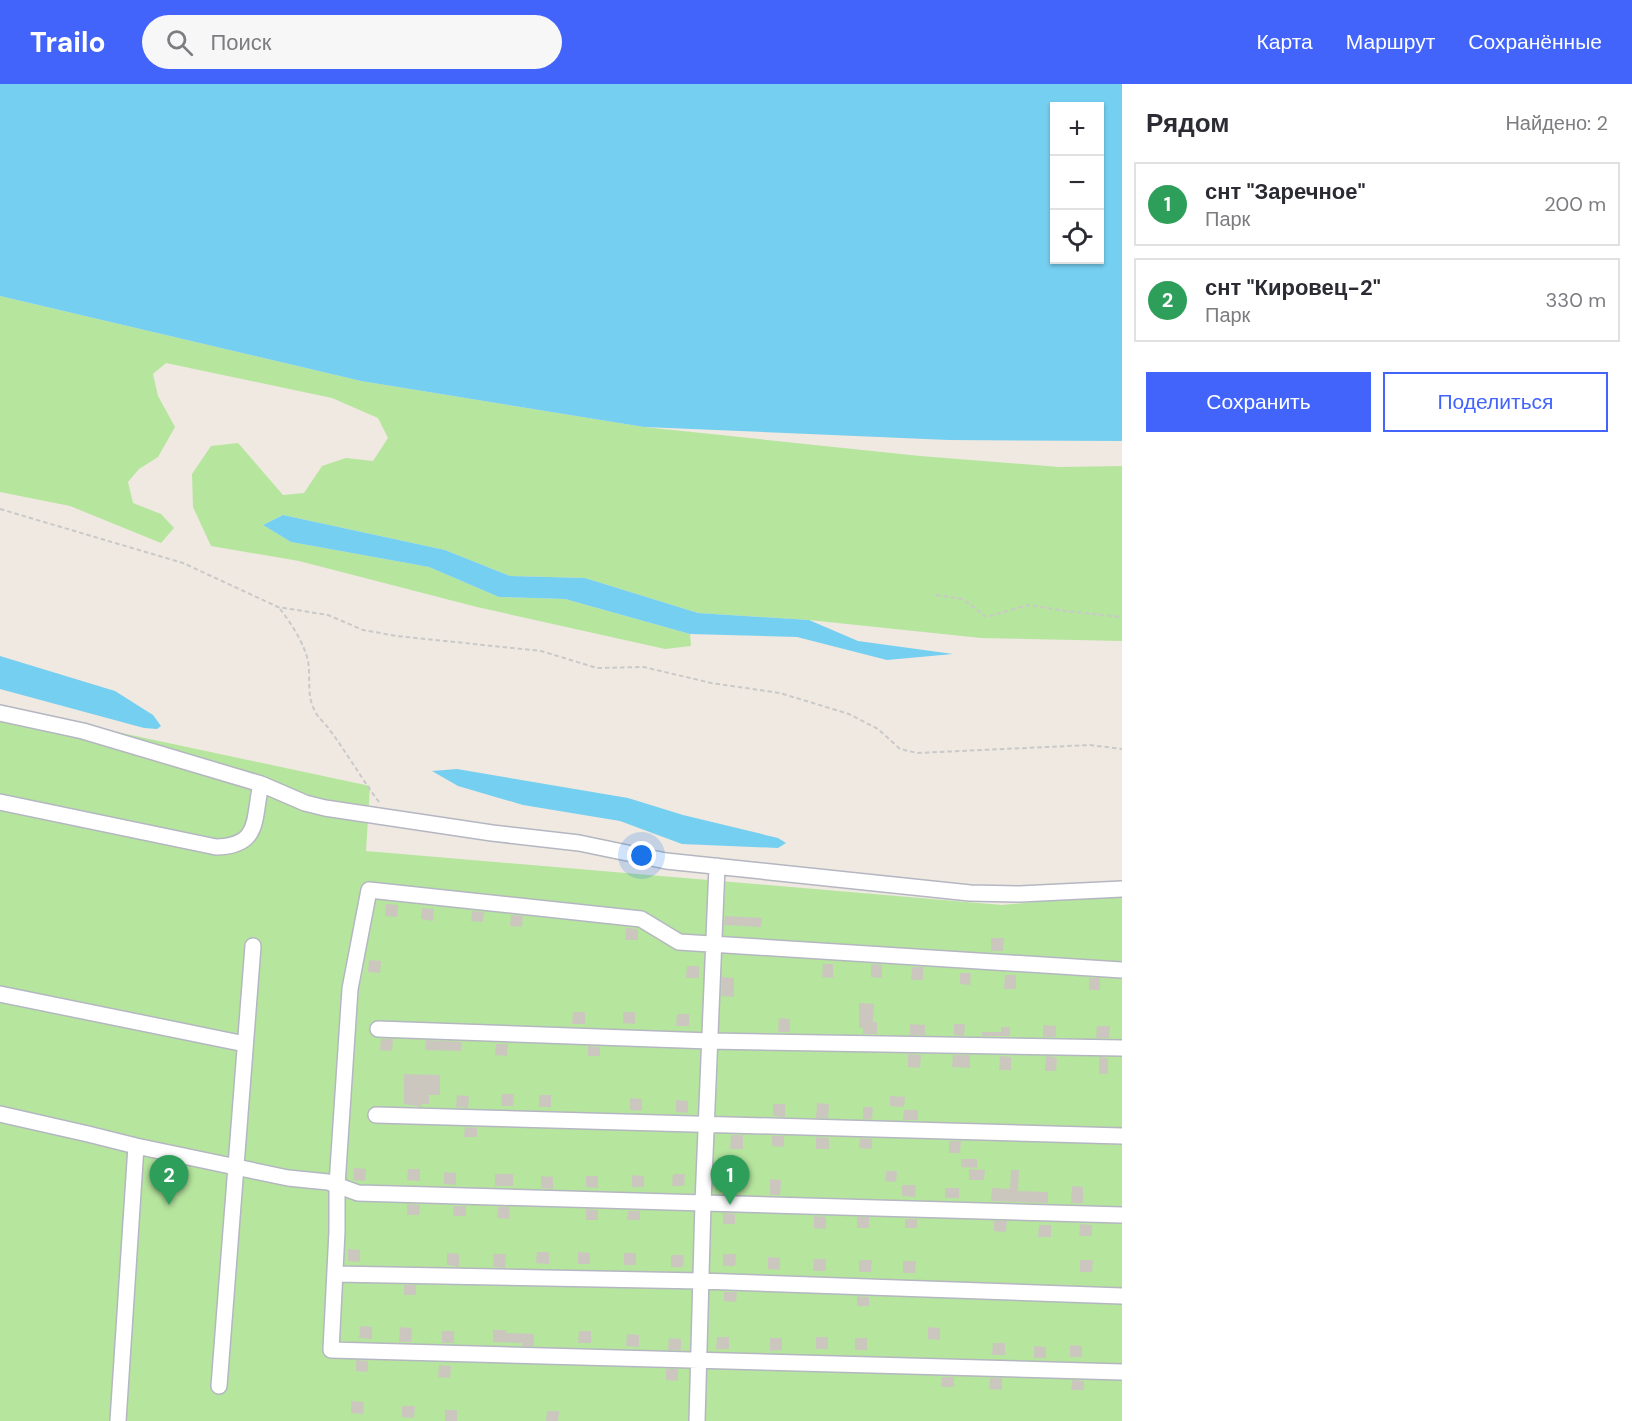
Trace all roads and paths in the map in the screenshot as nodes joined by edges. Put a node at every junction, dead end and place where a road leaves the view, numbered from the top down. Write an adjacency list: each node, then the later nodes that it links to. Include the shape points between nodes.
1 (0, 509): 3 (path, via 183,563)
2 (936, 596): 4 (path, via 963,599 986,617 1029,605)
3 (278, 607): 6 (path, via 328,615 363,630 397,636 541,651 597,668 644,667 711,683 780,693 849,714 878,729 900,749 917,753 1090,745); 9 (path, via 297,635 308,661 310,698 315,712)
4 (1122, 617)
5 (0, 713): 7 (street, via 83,731)
6 (1122, 749)
7 (261, 784): 8 (street, via 253,829 245,841 233,847 216,848); 10 (street, via 325,808)
8 (0, 802)
9 (380, 803)
10 (717, 866): 11 (street, via 994,895); 12 (street)
11 (1122, 889)
12 (714, 944): 14 (street); 17 (street); 26 (street, via 679,942 641,919 369,890 350,989)
13 (253, 946): 18 (street)
14 (1122, 970)
15 (0, 994): 18 (street)
16 (378, 1029): 17 (street)
17 (710, 1041): 19 (street); 22 (street)
18 (245, 1044): 25 (street)
19 (1122, 1048)
20 (0, 1114): 24 (street)
21 (376, 1114): 22 (street)
22 (706, 1124): 23 (street); 27 (street)
23 (1122, 1136)
24 (136, 1146): 25 (street); 35 (street)
25 (237, 1166): 26 (street); 34 (street)
26 (337, 1185): 27 (street, via 358,1193); 29 (street)
27 (703, 1203): 28 (street); 30 (street)
28 (1122, 1215)
29 (335, 1274): 30 (street); 32 (street, via 331,1350)
30 (701, 1281): 31 (street); 32 (street)
31 (1122, 1296)
32 (699, 1360): 33 (street); 36 (street)
33 (1122, 1372)
34 (219, 1386)
35 (118, 1421)
36 (697, 1421)

